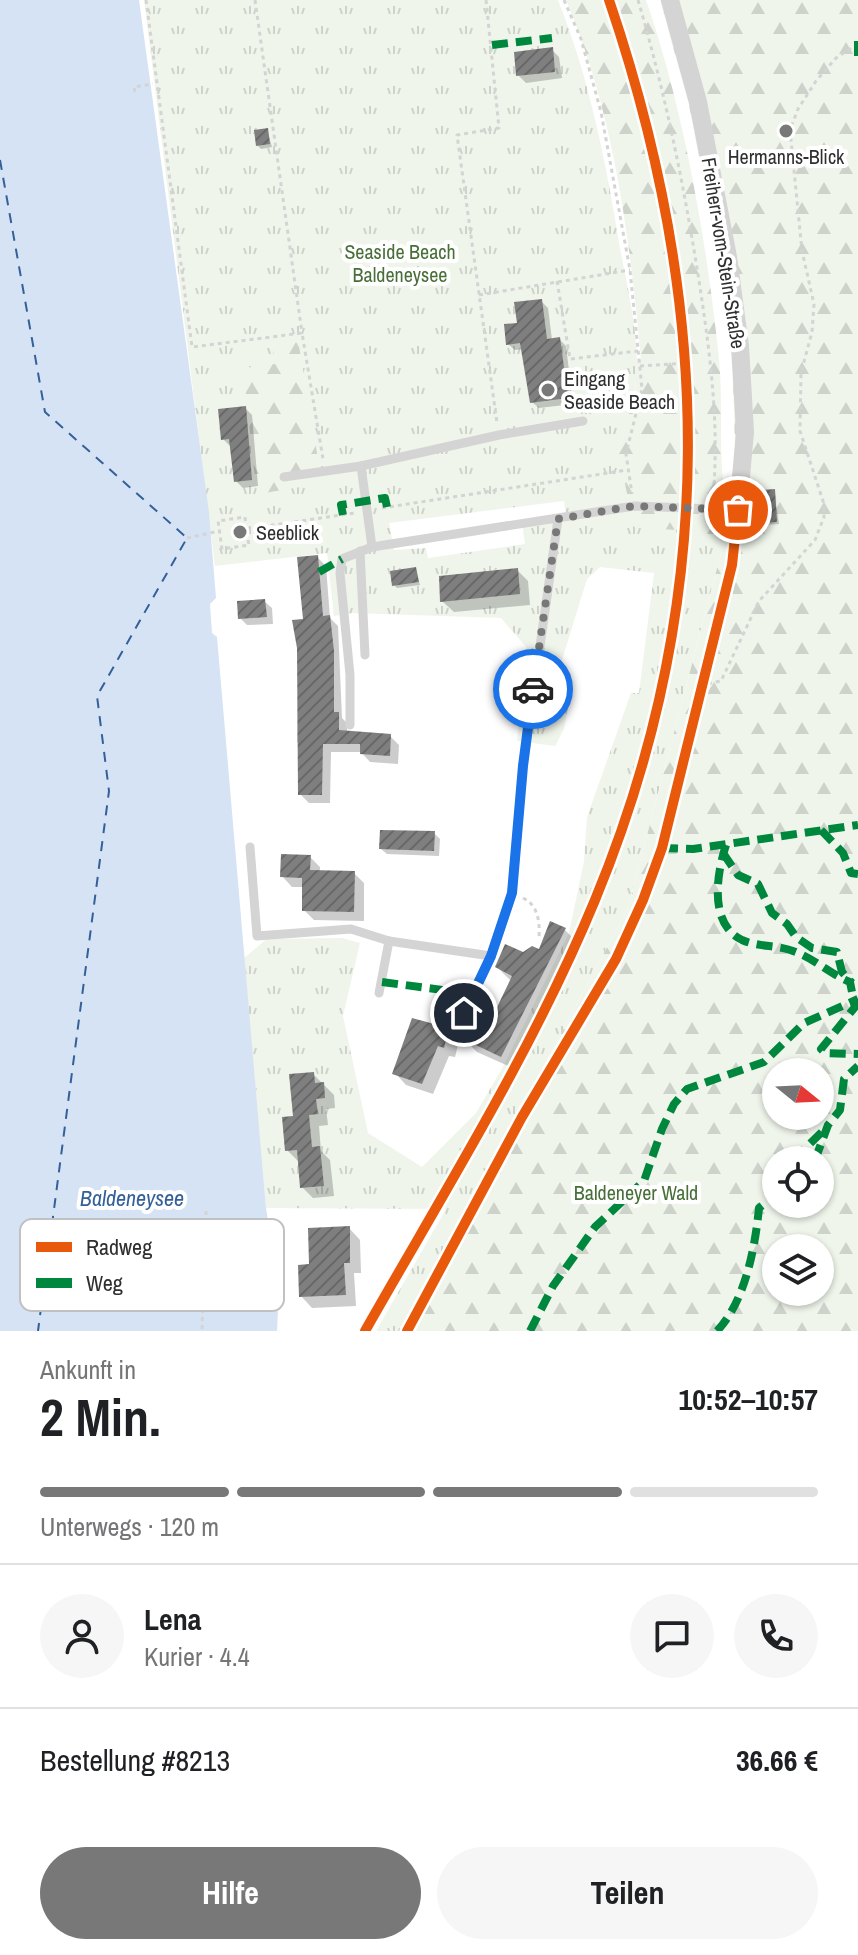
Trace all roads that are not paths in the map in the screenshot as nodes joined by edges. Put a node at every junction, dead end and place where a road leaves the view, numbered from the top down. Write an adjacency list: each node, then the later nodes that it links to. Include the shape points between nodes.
1 (670, 0): 5 (street, Freiherr-vom-Stein-Straße, via 698,102 730,272 745,432)
2 (583, 421): 3 (lane)
3 (361, 466): 4 (lane); 7 (lane)
4 (284, 477)
5 (738, 510): 6 (lane, via 634,506)
6 (558, 519): 7 (lane); 13 (lane, via 523,766 512,893)
7 (372, 547): 8 (lane)
8 (360, 551): 9 (lane); 10 (lane, via 342,559 340,573)
9 (365, 655)
10 (350, 725)
11 (250, 847): 12 (lane, via 257,936 351,929)
12 (389, 941): 13 (lane); 14 (lane)
13 (491, 956): 15 (lane)
14 (379, 993)
15 (455, 1033)

